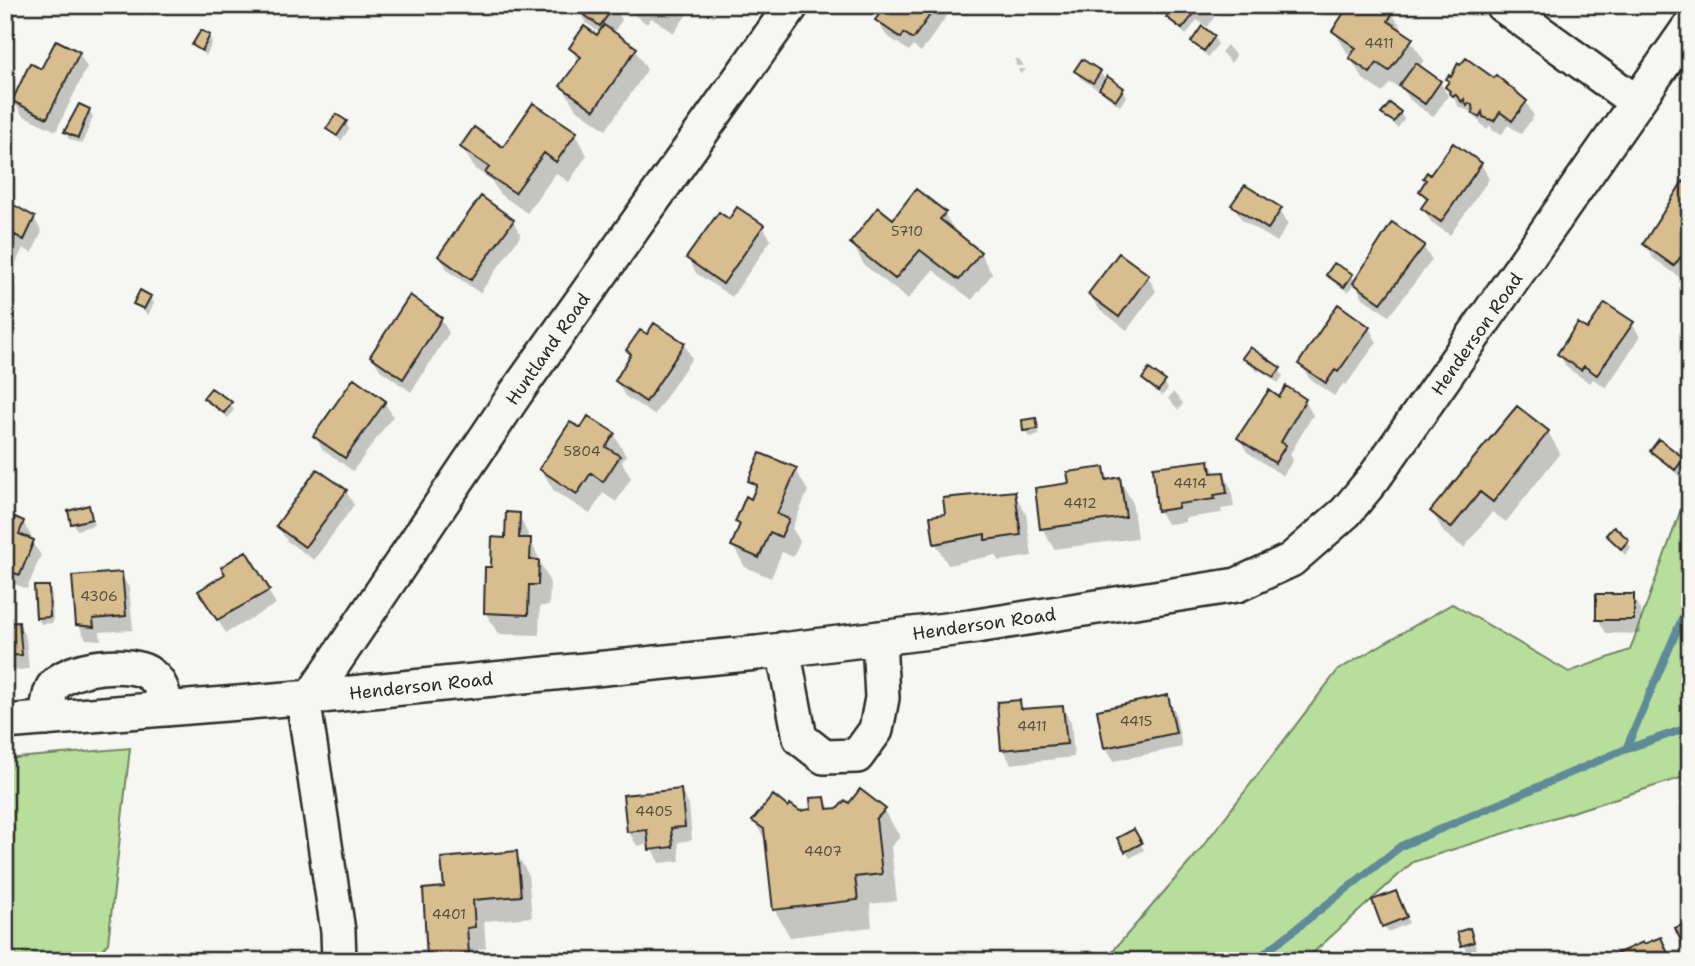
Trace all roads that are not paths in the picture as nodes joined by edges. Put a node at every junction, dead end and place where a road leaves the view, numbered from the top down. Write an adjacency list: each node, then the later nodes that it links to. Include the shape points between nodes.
1 (792, 5): 7 (street, Huntland Road)
2 (1502, 5): 4 (street)
3 (1690, 26): 4 (street, Henderson Road)
4 (1636, 102): 5 (street, Henderson Road, via 1374,478 1346,512 1291,559 1237,585)
5 (879, 638): 6 (street, Henderson Road); 6 (street, via 882,698 876,730 857,756 824,757 800,738)
6 (783, 649): 7 (street, Henderson Road)
7 (307, 697): 8 (street, Henderson Road); 11 (street)
8 (167, 709): 9 (street, Henderson Road); 9 (street, via 159,684 149,673 103,667 69,674 53,688)
9 (46, 719): 10 (street, Henderson Road)
10 (5, 722)
11 (339, 961)

